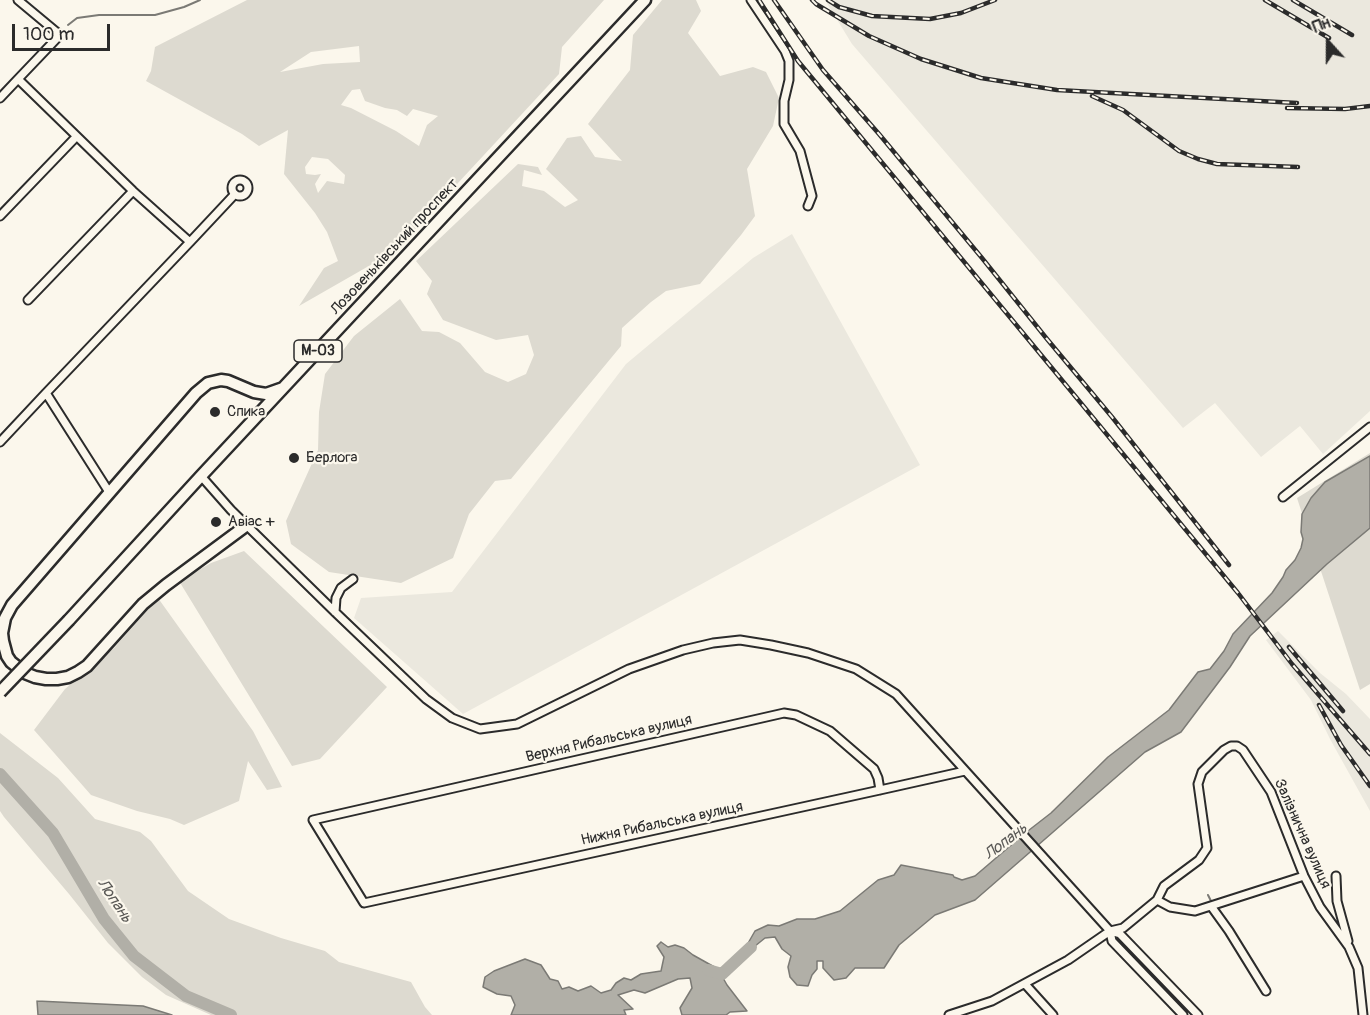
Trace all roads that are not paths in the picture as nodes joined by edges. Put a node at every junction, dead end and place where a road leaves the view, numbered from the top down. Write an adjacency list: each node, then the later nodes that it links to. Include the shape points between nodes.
1 (18, 0): 4 (street, via 60,34)
2 (645, 0): 13 (highway, Лозовеньківський проспект / М-03)
3 (751, 0): 9 (street, via 789,62 784,124 800,152 812,196)
4 (18, 79): 5 (street); 6 (street)
5 (0, 98)
6 (76, 136): 7 (street); 10 (street)
7 (133, 191): 11 (street); 12 (street)
8 (235, 194): 11 (street)
9 (808, 206)
10 (0, 216)
11 (190, 242): 14 (street)
12 (28, 300)
13 (285, 387): 17 (highway, Лозовеньківський проспект / М-03); 18 (highway, via 266,394 228,381 208,383)
14 (46, 393): 16 (street); 18 (street)
15 (1370, 427): 19 (street)
16 (0, 442)
17 (201, 476): 20 (street); 23 (highway, Лозовеньківський проспект / М-03, bridge)
18 (109, 492): 20 (highway, via 8,611 3,626 7,656 10,663 25,673 57,679 78,672 143,604)
19 (1283, 497)
20 (247, 525): 22 (street)
21 (353, 579): 22 (street, via 341,588)
22 (335, 612): 24 (street, via 426,699 453,718 480,729 518,724 629,669 683,650 740,640 808,653 856,669 896,694)
23 (0, 692)
24 (965, 771): 25 (street, Нижня Рибальська вулиця); 31 (street)
25 (880, 790): 29 (street, Нижня Рибальська вулиця); 29 (street, Верхня Рибальська вулиця, via 874,769 830,731 796,715 784,714 313,820)
26 (1304, 876): 28 (street, Залізнична вулиця, via 1271,792 1243,750 1231,746 1202,772 1198,784 1207,848 1198,861 1164,886); 30 (street); 32 (street, Залізнична вулиця, via 1320,907)
27 (1336, 876): 32 (street, via 1337,901)
28 (1157, 900): 30 (street, via 1170,907 1195,911); 31 (street, via 1123,928)
29 (364, 903)
30 (1213, 905): 34 (street)
31 (1110, 931): 33 (street); 37 (street, via 1112,940); 38 (street, via 1120,934)
32 (1349, 947): 39 (street, Залізнична вулиця, via 1358,968)
33 (1025, 984): 35 (street, via 992,1001); 36 (street)
34 (1266, 992)
35 (949, 1015)
36 (1053, 1015)
37 (1183, 1015)
38 (1198, 1015)
39 (1363, 1015)

